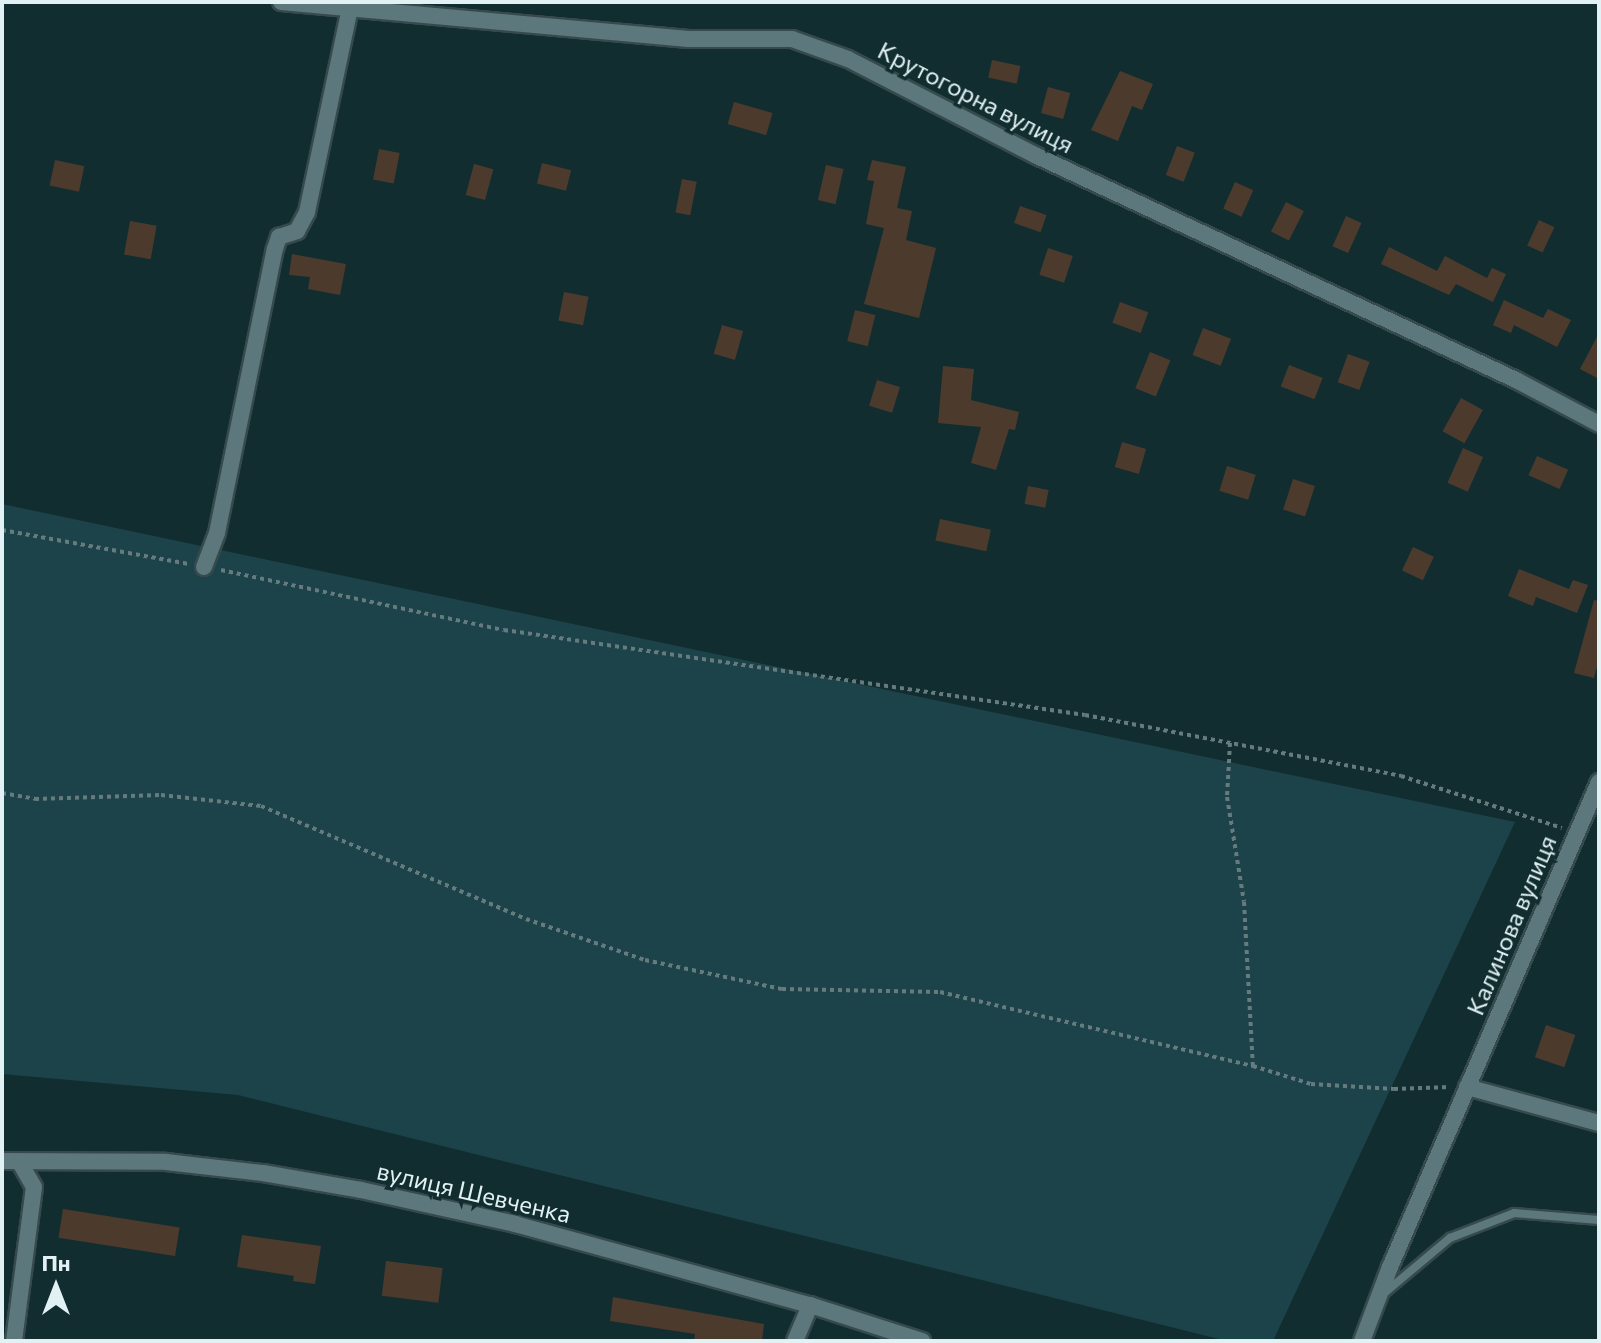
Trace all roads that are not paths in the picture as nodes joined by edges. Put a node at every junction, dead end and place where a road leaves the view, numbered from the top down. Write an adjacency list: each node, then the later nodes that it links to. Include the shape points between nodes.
1 (281, 2): 2 (street, Крутогорна вулиця)
2 (350, 8): 3 (street, Крутогорна вулиця, via 673,38 792,39 848,59 1037,156); 4 (street, via 307,212 297,231 279,237 275,249 217,533)
3 (1599, 424)
4 (204, 567)
5 (1599, 782): 6 (street, Калинова вулиця)
6 (1467, 1087): 7 (street); 11 (street, Калинова вулиця)
7 (1599, 1123)
8 (2, 1161): 9 (street, вулиця Шевченка)
9 (20, 1163): 12 (street, вулиця Шевченка, via 166,1162 361,1190 515,1224); 13 (street, via 34,1187)
10 (1599, 1220): 11 (lane, via 1514,1213 1450,1238)
11 (1379, 1298): 16 (street, Калинова вулиця)
12 (810, 1305): 14 (street); 15 (street, вулиця Шевченка)
13 (14, 1341)
14 (795, 1341)
15 (922, 1341)
16 (1362, 1341)

